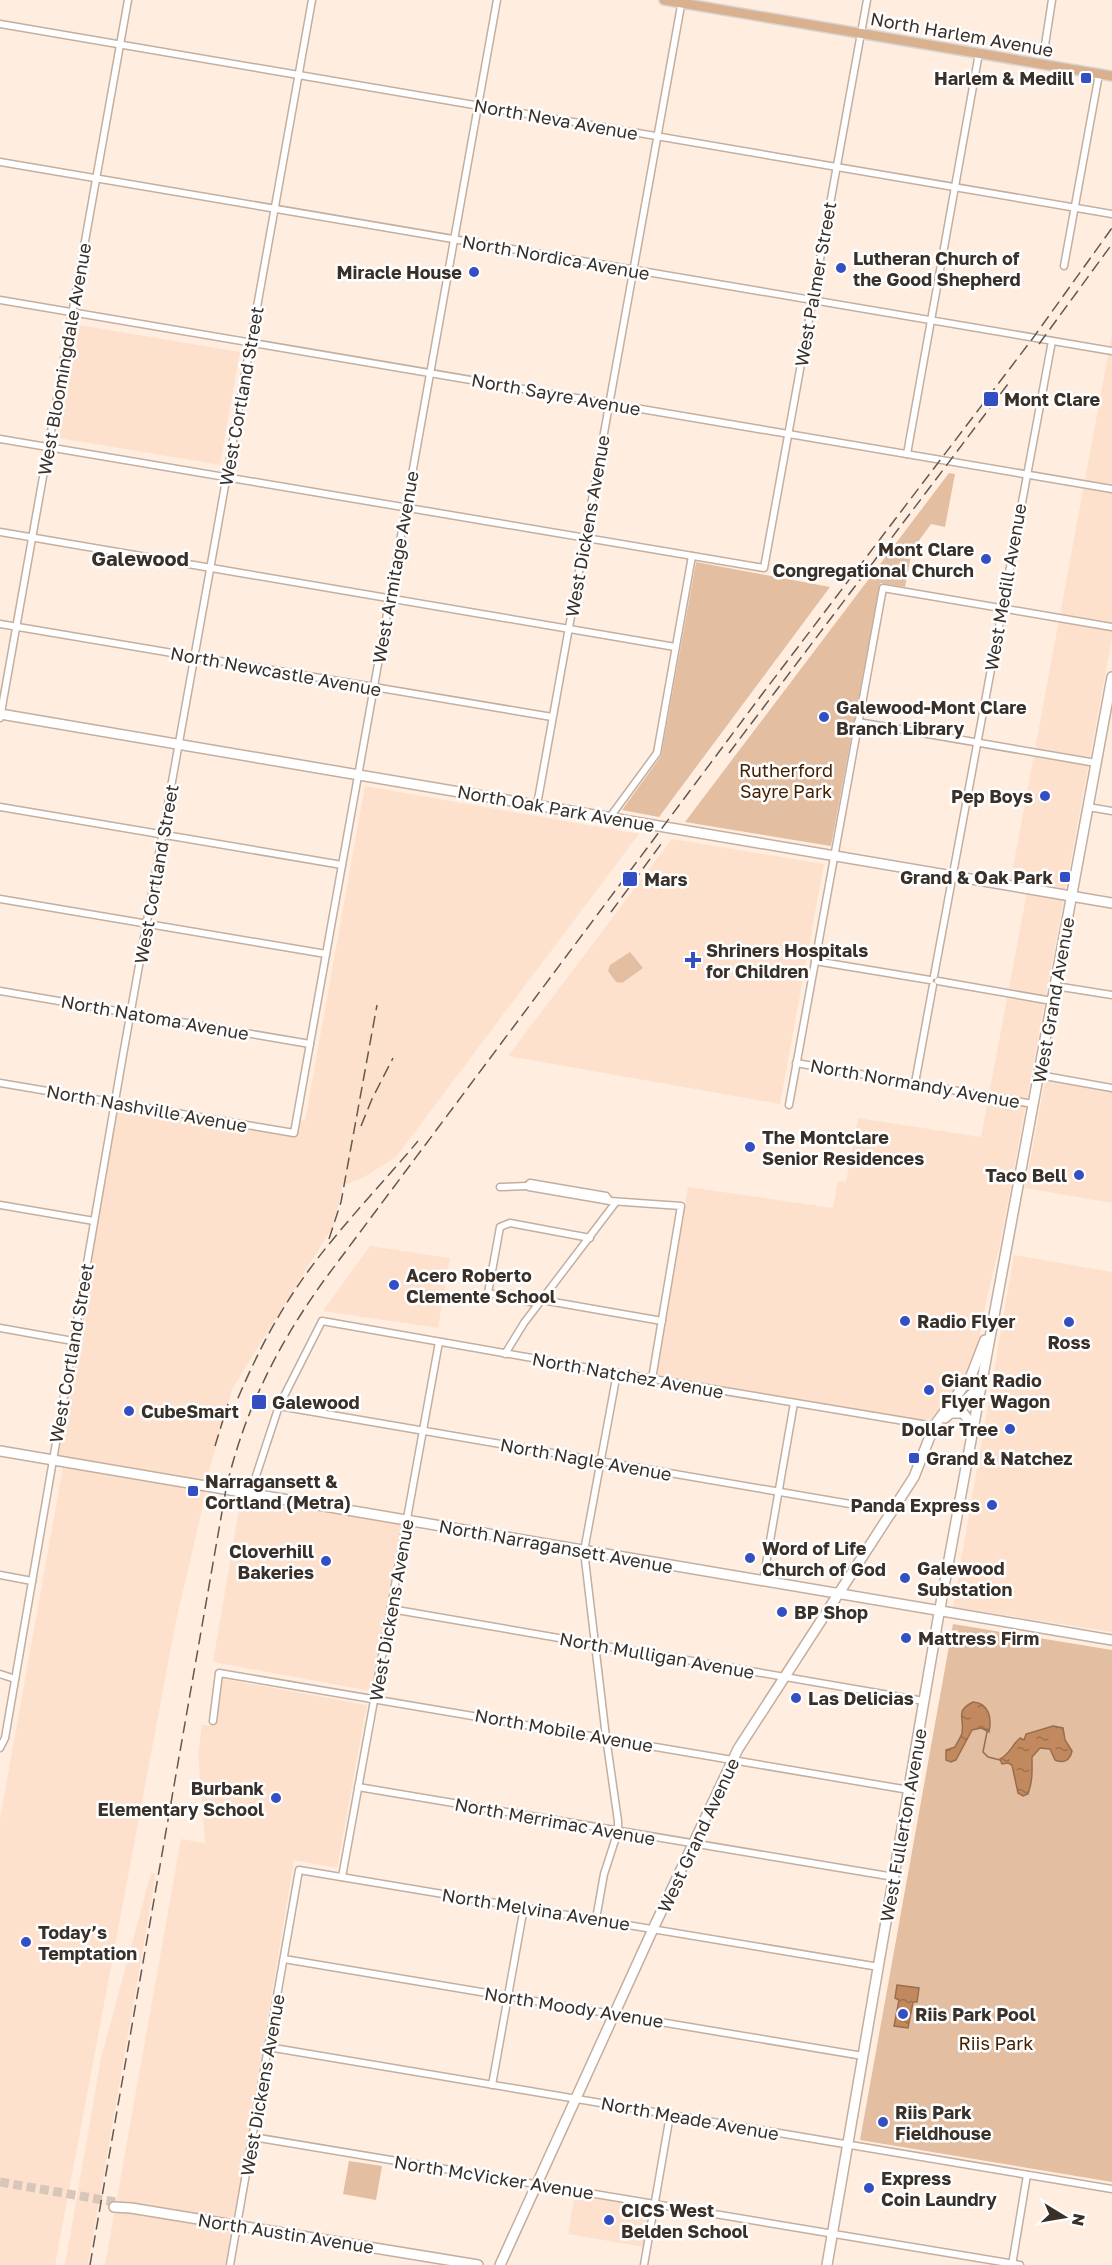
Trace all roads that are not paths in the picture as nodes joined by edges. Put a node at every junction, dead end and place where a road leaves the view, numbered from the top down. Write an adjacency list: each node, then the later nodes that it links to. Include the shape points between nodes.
1 (128, 0): 10 (street, West Bloomingdale Avenue)
2 (312, 0): 14 (street, West Cortland Street)
3 (497, 0): 16 (street, West Armitage Avenue)
4 (664, 0): 7 (main road, North Harlem Avenue)
5 (867, 0): 9 (street, West Palmer Street)
6 (1052, 0): 11 (street)
7 (681, 1): 9 (main road, North Harlem Avenue); 17 (street, West Dickens Avenue)
8 (0, 24): 10 (street, North Neva Avenue)
9 (861, 33): 12 (main road, North Harlem Avenue); 19 (street, West Palmer Street)
10 (120, 45): 14 (street, North Neva Avenue); 20 (street, West Bloomingdale Avenue)
11 (1044, 45)
12 (979, 53): 13 (main road, North Harlem Avenue); 21 (street)
13 (1099, 74): 15 (main road, North Harlem Avenue); 22 (street)
14 (299, 75): 16 (street, North Neva Avenue); 23 (street, West Cortland Street)
15 (1112, 76)
16 (478, 106): 17 (street, North Neva Avenue); 25 (street, West Armitage Avenue)
17 (657, 136): 19 (street, North Neva Avenue); 27 (street, West Dickens Avenue)
18 (0, 162): 20 (street, North Nordica Avenue)
19 (837, 167): 21 (street, North Neva Avenue); 29 (street, West Palmer Street)
20 (96, 179): 23 (street, North Nordica Avenue); 30 (street, West Bloomingdale Avenue)
21 (956, 187): 22 (street, North Neva Avenue); 31 (street)
22 (1075, 207): 24 (street, North Neva Avenue); 26 (street)
23 (275, 209): 25 (street, North Nordica Avenue); 33 (street, West Cortland Street)
24 (1112, 214)
25 (454, 239): 27 (street, North Nordica Avenue); 35 (street, West Armitage Avenue)
26 (1064, 266)
27 (633, 270): 29 (street, North Nordica Avenue); 36 (street, West Dickens Avenue)
28 (0, 300): 30 (street, North Sayre Avenue)
29 (812, 300): 31 (street, North Nordica Avenue); 37 (street, West Palmer Street)
30 (72, 312): 33 (street, North Sayre Avenue); 39 (street, West Bloomingdale Avenue)
31 (931, 320): 32 (street, North Nordica Avenue); 40 (street)
32 (1052, 341): 34 (street, North Nordica Avenue); 41 (street, West Medill Avenue)
33 (251, 343): 35 (street, North Sayre Avenue); 42 (street, West Cortland Street)
34 (1112, 351)
35 (430, 373): 36 (street, North Sayre Avenue); 44 (street, West Armitage Avenue)
36 (609, 403): 37 (street, North Sayre Avenue); 47 (street, West Dickens Avenue)
37 (788, 434): 40 (street, North Sayre Avenue); 48 (street, West Palmer Street, via 764,568)
38 (0, 439): 39 (street)
39 (48, 447): 42 (street); 46 (street, West Bloomingdale Avenue)
40 (907, 454): 41 (street, North Sayre Avenue)
41 (1026, 474): 43 (street, North Sayre Avenue); 51 (street, West Medill Avenue)
42 (226, 477): 44 (street); 49 (street, West Cortland Street)
43 (1112, 489)
44 (406, 507): 47 (street); 50 (street, West Armitage Avenue)
45 (0, 532): 46 (street)
46 (32, 538): 49 (street); 53 (street, West Bloomingdale Avenue)
47 (584, 538): 48 (street); 55 (street, West Dickens Avenue)
48 (692, 556): 56 (street)
49 (211, 568): 50 (street); 57 (street, West Cortland Street)
50 (390, 599): 55 (street); 59 (street, West Armitage Avenue)
51 (1001, 608): 54 (street); 64 (street, via 883,588); 65 (street, West Medill Avenue)
52 (0, 624): 53 (street, North Newcastle Avenue)
53 (16, 627): 57 (street, North Newcastle Avenue); 60 (street, West Bloomingdale Avenue)
54 (1112, 627)
55 (568, 629): 56 (street); 61 (street, West Dickens Avenue)
56 (675, 647): 73 (street, via 657,753)
57 (194, 657): 59 (street, North Newcastle Avenue); 66 (street, West Cortland Street)
58 (1112, 677): 63 (main road, West Grand Avenue)
59 (374, 687): 61 (street, North Newcastle Avenue); 68 (street, West Armitage Avenue)
60 (0, 714): 62 (street, West Bloomingdale Avenue); 66 (main road, North Oak Park Avenue)
61 (552, 717): 69 (street, West Dickens Avenue)
62 (0, 718)
63 (1108, 718): 67 (main road, West Grand Avenue)
64 (858, 722): 65 (street); 75 (street)
65 (977, 742): 67 (street); 77 (street, West Medill Avenue)
66 (179, 744): 68 (main road, North Oak Park Avenue); 74 (street, West Cortland Street)
67 (1096, 763): 71 (main road, West Grand Avenue)
68 (358, 774): 69 (main road, North Oak Park Avenue); 76 (street, West Armitage Avenue)
69 (537, 805): 73 (main road, North Oak Park Avenue)
70 (0, 807): 74 (street)
71 (1088, 807): 72 (street); 78 (main road, West Grand Avenue)
72 (1112, 811)
73 (610, 817): 75 (main road, North Oak Park Avenue)
74 (163, 835): 76 (street); 81 (street, West Cortland Street)
75 (834, 856): 77 (main road, North Oak Park Avenue); 83 (street)
76 (342, 865): 82 (street, West Armitage Avenue)
77 (952, 876): 78 (main road, North Oak Park Avenue); 84 (street, West Medill Avenue)
78 (1072, 896): 80 (main road, North Oak Park Avenue); 85 (main road, West Grand Avenue)
79 (0, 899): 81 (street)
80 (1112, 903)
81 (147, 923): 82 (street); 89 (street, West Cortland Street)
82 (326, 954): 90 (street, West Armitage Avenue)
83 (815, 961): 84 (street); 91 (street)
84 (934, 980): 88 (street); 94 (street, West Medill Avenue)
85 (1055, 986): 87 (street); 88 (main road, West Grand Avenue)
86 (0, 991): 89 (street, North Natoma Avenue)
87 (1112, 995)
88 (1052, 1002): 92 (main road, West Grand Avenue)
89 (131, 1013): 90 (street, North Natoma Avenue); 96 (street, West Cortland Street)
90 (310, 1044): 99 (street, West Armitage Avenue)
91 (796, 1063): 94 (street, North Normandy Avenue); 98 (street)
92 (1039, 1075): 95 (street, North Normandy Avenue); 97 (main road, West Grand Avenue)
93 (0, 1083): 96 (street, North Nashville Avenue)
94 (915, 1083): 97 (street, North Normandy Avenue)
95 (1112, 1088)
96 (115, 1103): 99 (street, North Nashville Avenue); 103 (street, West Cortland Street)
97 (1033, 1104): 106 (main road, West Grand Avenue)
98 (789, 1105)
99 (294, 1133)
100 (500, 1187): 101 (street, via 527,1186)
101 (613, 1202): 104 (street); 107 (street, via 681,1206)
102 (0, 1205): 103 (street)
103 (94, 1221): 109 (street, West Cortland Street)
104 (590, 1238): 105 (street); 105 (street, via 510,1223 500,1227 488,1293 530,1302)
105 (542, 1300): 107 (street); 111 (street)
106 (993, 1322): 114 (main road, West Grand Avenue); 118 (main road, West Grand Avenue, via 971,1376)
107 (661, 1324): 113 (street)
108 (0, 1328): 109 (street)
109 (74, 1341): 122 (street, West Cortland Street)
110 (439, 1342): 111 (street, North Natchez Avenue); 116 (street, North Natchez Avenue, via 322,1321); 120 (street, West Dickens Avenue)
111 (505, 1354): 112 (street, North Natchez Avenue)
112 (617, 1373): 113 (street, North Natchez Avenue); 123 (street)
113 (652, 1379): 115 (street, North Natchez Avenue)
114 (981, 1386): 117 (main road, West Grand Avenue); 119 (main road, West Fullerton Avenue)
115 (794, 1403): 118 (street, North Natchez Avenue); 124 (street)
116 (279, 1406): 120 (street, North Nagle Avenue); 125 (street)
117 (950, 1413): 118 (main road, West Grand Avenue); 119 (main road, via 963,1413)
118 (934, 1426): 126 (main road, West Grand Avenue, via 914,1477)
119 (974, 1427): 134 (main road, West Fullerton Avenue)
120 (423, 1431): 123 (street, North Nagle Avenue); 127 (street, West Dickens Avenue)
121 (0, 1451): 122 (main road, North Narragansett Avenue)
122 (53, 1460): 125 (main road, North Narragansett Avenue); 130 (street, West Cortland Street)
123 (601, 1461): 124 (street, North Nagle Avenue); 128 (street)
124 (778, 1492): 126 (street, North Nagle Avenue); 131 (street)
125 (249, 1494): 127 (main road, North Narragansett Avenue)
126 (892, 1514): 132 (main road, West Grand Avenue)
127 (407, 1520): 128 (main road, North Narragansett Avenue); 133 (street, West Dickens Avenue)
128 (584, 1551): 131 (main road, North Narragansett Avenue); 136 (street)
129 (0, 1575): 130 (street)
130 (32, 1581): 139 (street, West Cortland Street)
131 (763, 1581): 132 (main road, North Narragansett Avenue)
132 (839, 1594): 134 (main road, North Narragansett Avenue); 138 (main road, West Grand Avenue)
133 (390, 1609): 136 (street, North Mulligan Avenue); 140 (street, West Dickens Avenue)
134 (940, 1612): 135 (main road, North Narragansett Avenue); 141 (main road, West Fullerton Avenue)
135 (1112, 1640)
136 (595, 1644): 138 (street, North Mulligan Avenue); 143 (street)
137 (0, 1674): 139 (street)
138 (784, 1677): 141 (street, North Mulligan Avenue); 145 (main road, West Grand Avenue)
139 (15, 1679): 144 (street, West Cortland Street)
140 (374, 1699): 142 (street, North Mobile Avenue, via 219,1673); 143 (street, North Mobile Avenue); 146 (street, West Dickens Avenue)
141 (924, 1701): 147 (main road, West Fullerton Avenue)
142 (213, 1721)
143 (606, 1737): 145 (street, North Mobile Avenue); 148 (street)
144 (0, 1748)
145 (734, 1759): 147 (street, North Mobile Avenue); 149 (main road, West Grand Avenue)
146 (358, 1787): 148 (street, North Merrimac Avenue); 151 (street, West Dickens Avenue)
147 (909, 1790): 152 (main road, West Fullerton Avenue)
148 (618, 1831): 149 (street, North Merrimac Avenue); 154 (street, via 604,1874)
149 (693, 1844): 152 (street, North Merrimac Avenue); 155 (main road, West Grand Avenue)
150 (300, 1870): 151 (street, North Melvina Avenue); 156 (street, West Dickens Avenue)
151 (342, 1877): 153 (street, North Melvina Avenue)
152 (894, 1877): 157 (main road, West Fullerton Avenue)
153 (524, 1907): 154 (street, North Melvina Avenue); 158 (street)
154 (596, 1919): 155 (street, North Melvina Avenue)
155 (653, 1929): 157 (street, North Melvina Avenue); 159 (main road, West Grand Avenue)
156 (284, 1959): 158 (street, North Moody Avenue); 160 (street, West Dickens Avenue)
157 (879, 1967): 161 (main road, West Fullerton Avenue)
158 (508, 1996): 159 (street, North Moody Avenue); 162 (street)
159 (615, 2014): 161 (street, North Moody Avenue); 163 (main road, West Grand Avenue)
160 (268, 2047): 162 (street, North Meade Avenue); 165 (street, West Dickens Avenue)
161 (863, 2056): 166 (main road, West Fullerton Avenue)
162 (492, 2085): 163 (street, North Meade Avenue)
163 (577, 2099): 164 (street, North Meade Avenue); 168 (main road, West Grand Avenue)
164 (670, 2115): 166 (street, North Meade Avenue); 170 (street)
165 (253, 2137): 168 (street, North McVicker Avenue); 172 (street, West Dickens Avenue)
166 (848, 2145): 167 (street, North Meade Avenue); 173 (main road, West Fullerton Avenue)
167 (1027, 2175): 169 (street, North Meade Avenue); 174 (street)
168 (537, 2184): 170 (street, North McVicker Avenue); 177 (main road, West Grand Avenue)
169 (1112, 2189)
170 (654, 2204): 173 (street, North McVicker Avenue); 178 (street)
171 (115, 2205): 172 (main road, North Austin Avenue, via 123,2203 130,2208)
172 (237, 2225): 175 (street, West Dickens Avenue); 176 (main road, North Austin Avenue)
173 (833, 2234): 174 (street, North McVicker Avenue); 179 (main road, West Fullerton Avenue)
174 (1012, 2264): 180 (street, North McVicker Avenue)
175 (231, 2265)
176 (478, 2265)
177 (500, 2265)
178 (644, 2265)
179 (827, 2265)
180 (1020, 2265)

